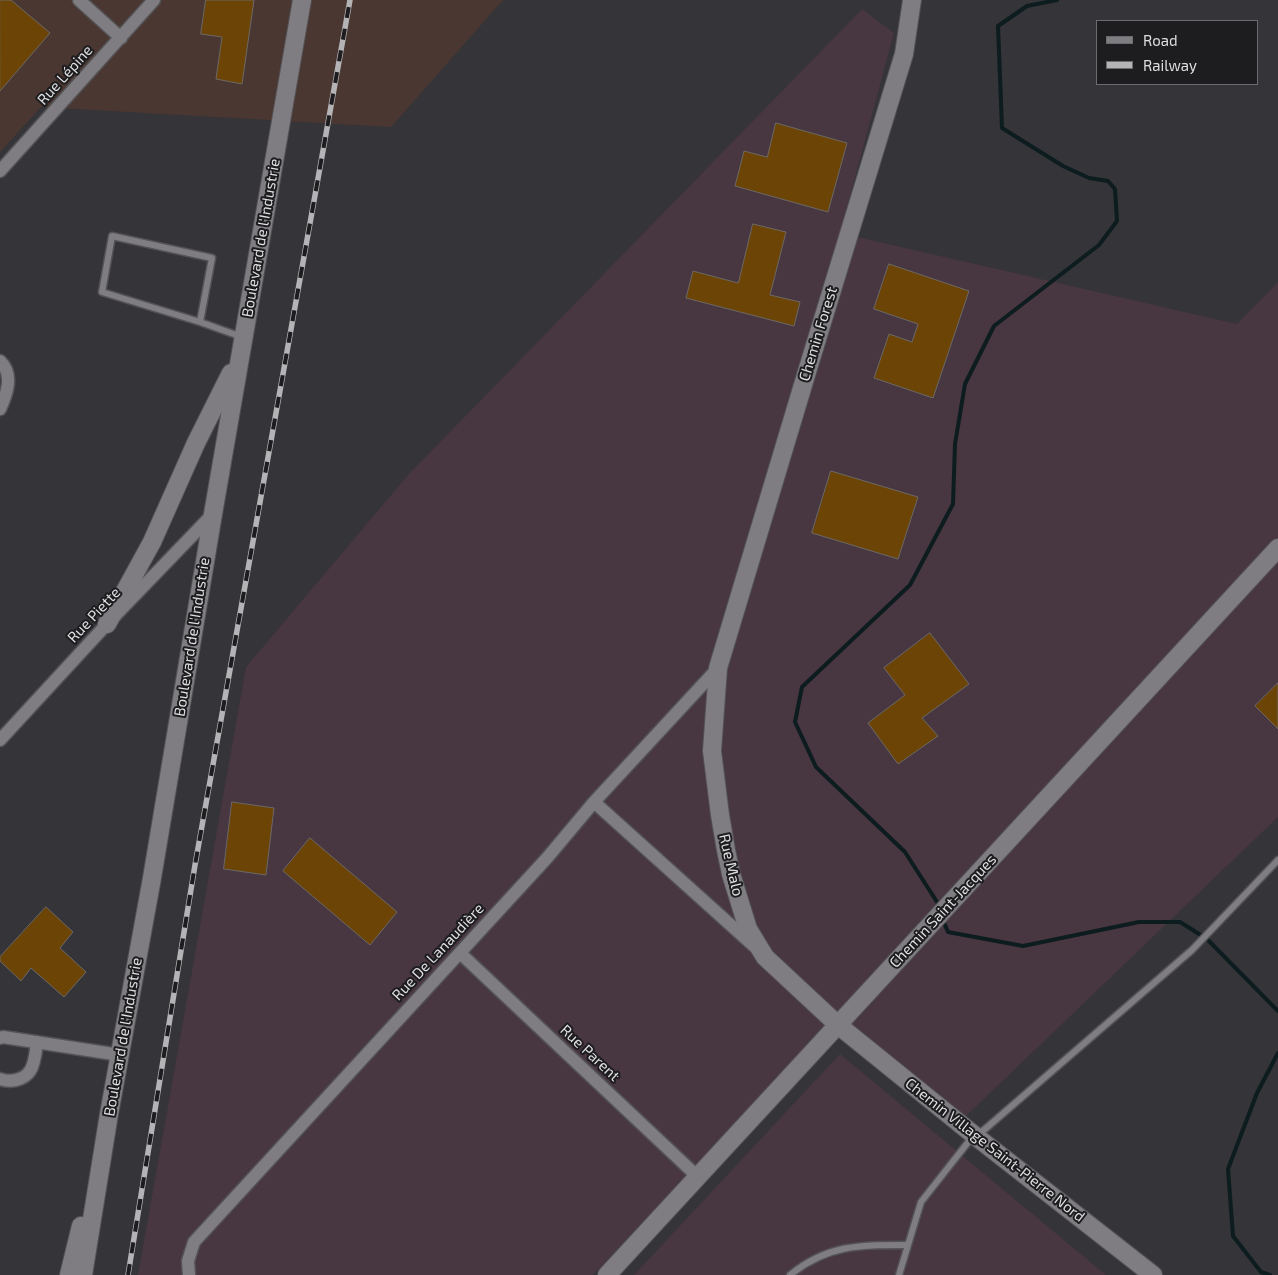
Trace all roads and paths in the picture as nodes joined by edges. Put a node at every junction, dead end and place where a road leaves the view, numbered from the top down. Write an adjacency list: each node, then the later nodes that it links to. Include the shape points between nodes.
1 (79, 0): 5 (street)
2 (154, 0): 5 (street, Rue Lépine)
3 (302, 0): 8 (street, Boulevard de l'Industrie)
4 (912, 0): 15 (street, Chemin Forest, via 904,54)
5 (121, 38): 6 (street, Rue Lépine)
6 (0, 171)
7 (200, 322): 7 (lane, via 212,258 112,236 102,292); 8 (lane)
8 (244, 337): 9 (street, Boulevard de l'Industrie)
9 (240, 355): 12 (street, Boulevard de l'Industrie); 14 (street, via 152,542)
10 (0, 361): 11 (street, via 8,374 8,389)
11 (0, 409)
12 (213, 514): 14 (street, Rue Piette); 24 (street, Boulevard de l'Industrie)
13 (1278, 548): 21 (street, Chemin Saint-Jacques)
14 (108, 624): 16 (street, Rue Piette)
15 (718, 668): 17 (street, Rue De Lanaudière); 20 (street, Rue Malo, via 712,751 720,815 731,874 748,929)
16 (0, 740)
17 (594, 802): 19 (street, Rue De Lanaudière); 20 (street)
18 (1278, 860): 27 (lane, via 1192,950)
19 (460, 953): 28 (street, Rue Parent); 32 (street, Rue De Lanaudière, via 194,1242 188,1261)
20 (765, 957): 21 (street, Rue Malo)
21 (838, 1025): 27 (street, Chemin Village Saint-Pierre Nord); 28 (street, Chemin Saint-Jacques)
22 (1, 1037): 23 (street)
23 (38, 1042): 24 (street); 25 (street, via 30,1071 19,1079)
24 (120, 1055): 26 (street, Boulevard de l'Industrie)
25 (0, 1079)
26 (109, 1114): 30 (street); 31 (street, Boulevard de l'Industrie)
27 (975, 1135): 29 (lane, via 921,1202); 36 (street, Chemin Village Saint-Pierre Nord)
28 (698, 1177): 33 (street, Chemin Saint-Jacques)
29 (908, 1245): 34 (lane, via 862,1245 828,1252 803,1264); 35 (lane)
30 (69, 1275)
31 (83, 1275)
32 (189, 1275)
33 (607, 1275)
34 (790, 1275)
35 (899, 1275)
36 (1153, 1275)

